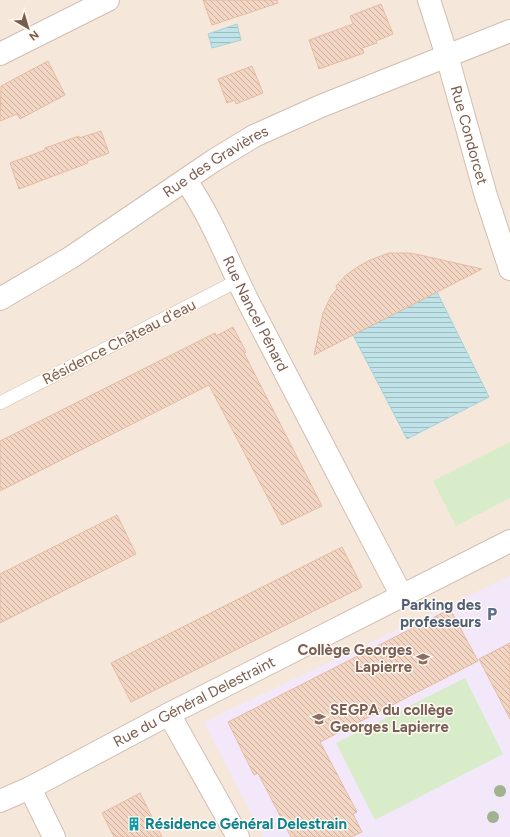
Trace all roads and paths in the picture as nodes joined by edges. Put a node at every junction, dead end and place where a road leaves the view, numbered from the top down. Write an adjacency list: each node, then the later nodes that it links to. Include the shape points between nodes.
1 (429, 0): 5 (street, Rue Condorcet)
2 (101, 2): 4 (street)
3 (510, 31): 5 (street, Rue des Gravières)
4 (0, 54)
5 (447, 56): 6 (street, Rue des Gravières, via 321,106 254,136); 7 (street, Rue Condorcet, via 486,196)
6 (186, 180): 8 (street, Rue Nancel Pénard, via 211,224); 9 (street, Rue des Gravières, via 70,258)
7 (510, 269)
8 (237, 281): 10 (lane, Résidence Château d'eau); 12 (street, Rue Nancel Pénard)
9 (0, 299)
10 (0, 402)
11 (510, 541): 12 (street, Rue du Général Delestraint)
12 (402, 596): 13 (street, Rue du Général Delestraint)
13 (169, 714): 14 (street, Rue du Général Delestraint); 17 (street)
14 (30, 788): 15 (street, Rue du Général Delestraint); 16 (street)
15 (0, 801)
16 (54, 837)
17 (238, 837)

